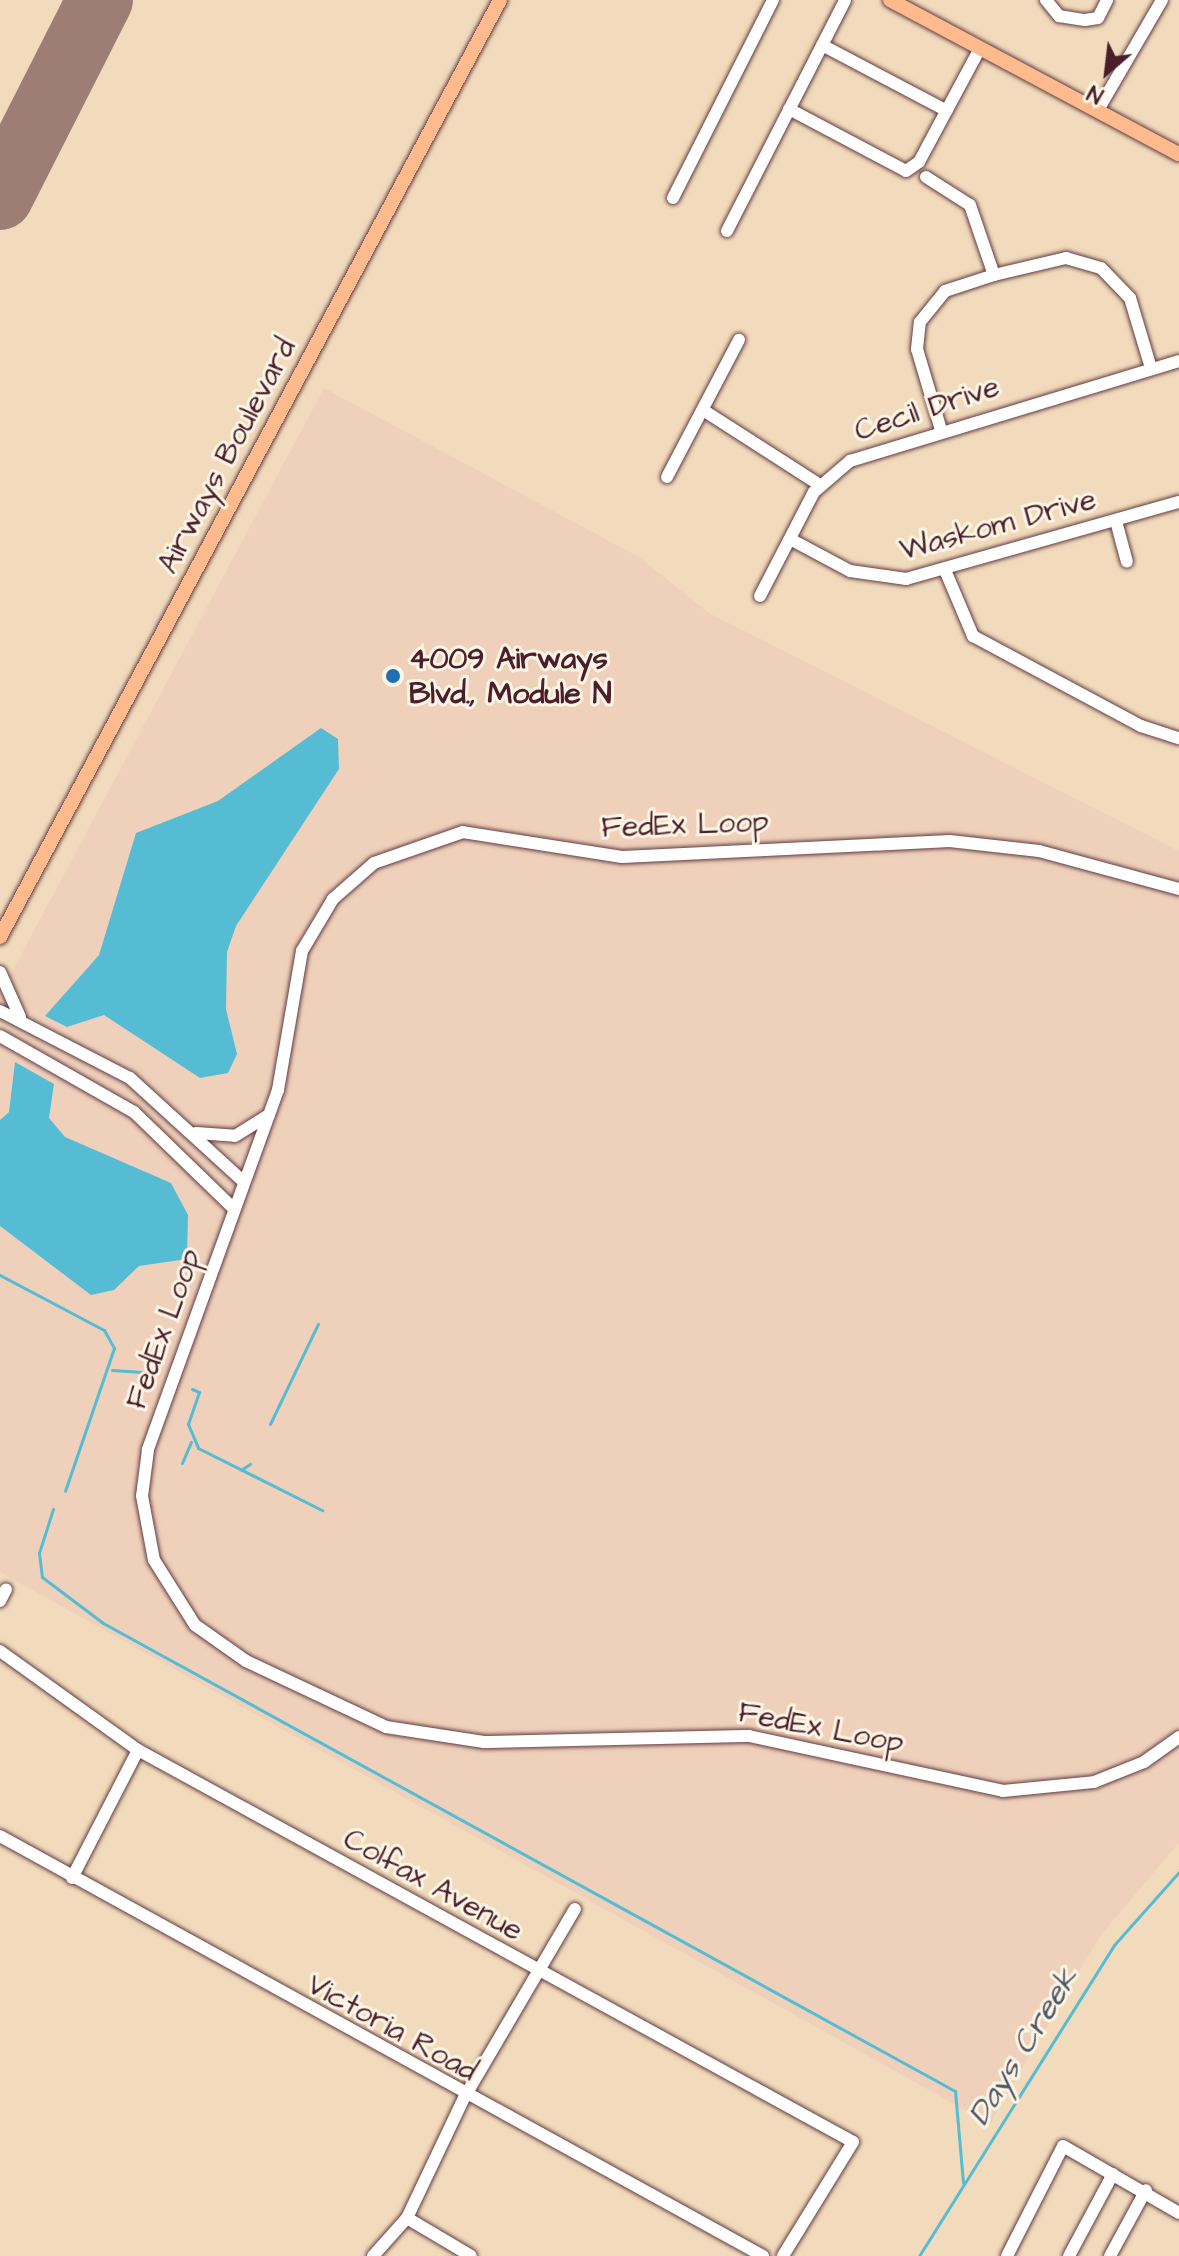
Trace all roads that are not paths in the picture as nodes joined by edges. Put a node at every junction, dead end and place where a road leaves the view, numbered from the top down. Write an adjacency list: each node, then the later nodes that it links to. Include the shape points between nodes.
1 (500, 0): 33 (main road, Airways Boulevard)
2 (773, 0): 15 (street)
3 (845, 0): 8 (street)
4 (890, 0): 9 (main road)
5 (1107, 0): 7 (street, via 1098,18 1085,20 1059,16)
6 (1162, 0): 11 (street)
7 (1046, 1)
8 (822, 45): 10 (street); 12 (street)
9 (980, 48): 11 (main road); 12 (street)
10 (789, 109): 12 (street, via 906,171); 16 (street)
11 (1098, 110): 13 (main road)
12 (947, 111)
13 (1179, 154)
14 (926, 177): 17 (street, via 970,205)
15 (673, 198)
16 (727, 231)
17 (994, 275): 20 (street, via 1066,258 1101,268 1130,298); 22 (street, via 945,291 920,322 917,349)
18 (739, 340): 21 (street)
19 (1179, 361): 20 (street, Cecil Drive)
20 (1151, 368): 22 (street, Cecil Drive)
21 (703, 410): 23 (street); 24 (street)
22 (941, 430): 24 (street, Cecil Drive, via 861,455)
23 (667, 477)
24 (820, 485): 27 (street, Cecil Drive)
25 (1179, 502): 26 (street, Waskom Drive)
26 (1116, 521): 28 (street); 29 (street, Waskom Drive)
27 (790, 539): 29 (street, Waskom Drive, via 878,578); 30 (street, Cecil Drive)
28 (1127, 562)
29 (945, 570): 31 (street, via 973,636 1141,726)
30 (760, 596)
31 (1179, 738)
32 (1179, 889): 40 (street, FedEx Loop, via 1092,863 977,843 622,857 492,834 444,835 374,863 345,886 314,926 297,971)
33 (0, 937)
34 (0, 972): 36 (street, via 9,1004)
35 (0, 1011): 36 (street)
36 (23, 1019): 38 (street)
37 (1, 1037): 39 (street)
38 (109, 1065): 39 (street); 41 (street)
39 (96, 1087): 43 (street, via 153,1127)
40 (269, 1115): 41 (street, via 235,1136); 42 (street, FedEx Loop)
41 (196, 1133): 42 (street)
42 (244, 1182): 43 (street, FedEx Loop)
43 (234, 1209): 45 (street, FedEx Loop, via 148,1450 142,1496 149,1546 171,1594 195,1625 246,1661 344,1711 432,1738 749,1736 1003,1791 1094,1782 1144,1762)
44 (0, 1651): 46 (street, Colfax Avenue)
45 (1179, 1737)
46 (138, 1750): 48 (street); 50 (street, Colfax Avenue)
47 (0, 1836): 48 (street, Victoria Road)
48 (72, 1878): 51 (street, Victoria Road)
49 (575, 1909): 50 (street)
50 (538, 1973): 51 (street); 59 (street, Colfax Avenue, via 853,2142)
51 (464, 2098): 55 (street); 58 (street, Victoria Road)
52 (1113, 2174): 53 (street); 60 (street, via 1063,2146); 61 (street)
53 (1146, 2190): 54 (street); 62 (street)
54 (1179, 2213)
55 (407, 2218): 56 (street); 57 (street)
56 (373, 2256)
57 (471, 2256)
58 (763, 2256)
59 (783, 2256)
60 (1007, 2256)
61 (1069, 2256)
62 (1110, 2256)

